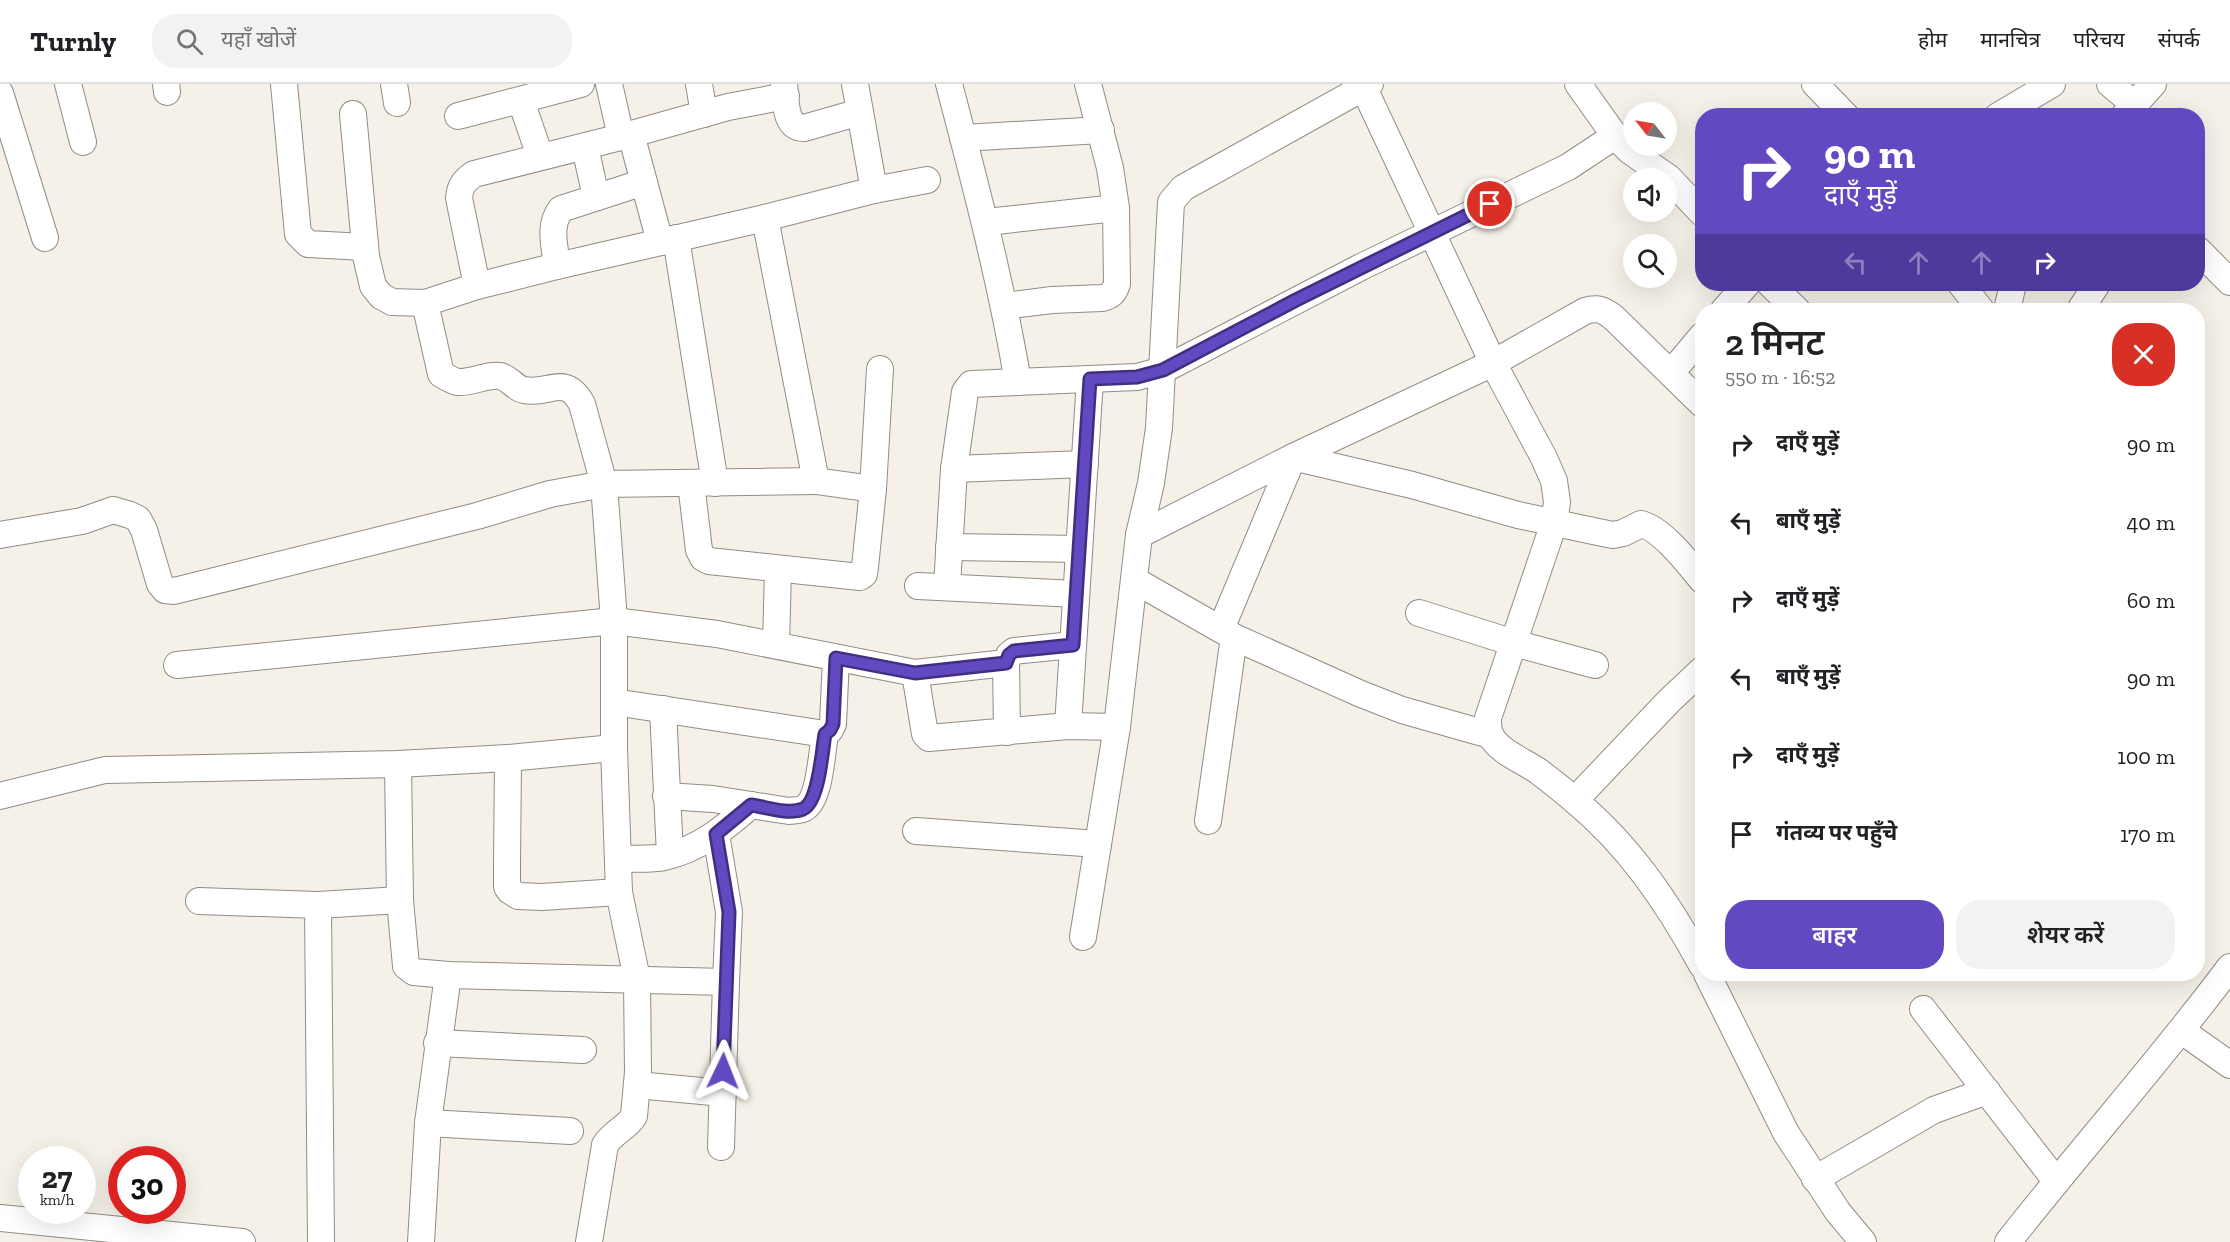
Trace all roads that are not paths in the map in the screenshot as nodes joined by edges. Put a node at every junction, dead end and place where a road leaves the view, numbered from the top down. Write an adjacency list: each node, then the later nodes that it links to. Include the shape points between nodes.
1 (68, 84): 30 (street)
2 (284, 84): 44 (street, via 298,234 308,244)
3 (581, 84): 17 (street)
4 (609, 84): 27 (street)
5 (699, 84): 24 (street)
6 (855, 84): 22 (street)
7 (949, 84): 29 (street)
8 (1088, 84): 26 (street)
9 (1578, 84): 28 (street)
10 (1815, 84): 18 (street)
11 (2052, 84): 19 (street)
12 (2110, 84): 20 (street)
13 (2153, 84): 21 (street)
14 (1365, 85): 41 (street); 60 (street, via 1175,195 1169,213)
15 (785, 90): 22 (street, via 789,117 798,128); 24 (street)
16 (0, 93): 42 (street)
17 (522, 101): 25 (street); 32 (street)
18 (1838, 108)
19 (2012, 108)
20 (2128, 108)
21 (2131, 108)
22 (860, 112): 35 (street)
23 (353, 114): 44 (street)
24 (704, 114): 27 (street)
25 (458, 116)
26 (1101, 130): 29 (street); 38 (street)
27 (626, 136): 31 (street); 34 (street)
28 (1616, 136): 37 (street, via 1630,151 1669,178); 41 (street, via 1568,167)
29 (963, 138): 40 (street)
30 (83, 142)
31 (585, 147): 32 (street); 36 (street)
32 (540, 156): 48 (street, via 474,174 460,188)
33 (927, 180): 35 (street)
34 (644, 182): 36 (street); 43 (street)
35 (874, 190): 39 (street)
36 (596, 197): 46 (street, via 561,209 555,216 552,227)
37 (1695, 206)
38 (1116, 208): 40 (street); 56 (street, via 1114,292 1109,296)
39 (765, 218): 43 (street); 68 (street)
40 (986, 222): 56 (street)
41 (1432, 231): 58 (street); 60 (street)
42 (45, 237)
43 (668, 240): 46 (street); 69 (street)
44 (365, 247): 52 (street, via 373,286 381,296 392,302)
45 (2205, 257): 47 (street)
46 (557, 266): 48 (street)
47 (2230, 282)
48 (477, 285): 52 (street)
49 (1741, 291): 53 (street)
50 (1777, 291): 54 (street)
51 (1967, 291): 55 (street)
52 (425, 303): 70 (street, via 441,374 458,382 499,376 526,391 561,387 576,392)
53 (1730, 303)
54 (1790, 303)
55 (1976, 303)
56 (1004, 306): 63 (street)
57 (1695, 344): 61 (street)
58 (1493, 363): 61 (street, via 1594,308 1614,318); 65 (street); 72 (street, via 1554,481)
59 (880, 369): 71 (street)
60 (1163, 370): 62 (street, via 1137,377); 74 (street, via 1151,483)
61 (1671, 373): 64 (street)
62 (1090, 379): 63 (street); 66 (street)
63 (1018, 382): 67 (street, via 975,383 967,388)
64 (1695, 397)
65 (1293, 457): 72 (street); 74 (street); 85 (street)
66 (1085, 464): 67 (street); 76 (street)
67 (954, 469): 75 (street)
68 (816, 482): 69 (street); 71 (street)
69 (703, 483): 70 (street); 77 (street, via 699,550 703,558)
70 (604, 484): 73 (street, via 550,494 477,516 174,591 165,590 160,584 144,530 138,519 130,515 113,510 82,521); 84 (street)
71 (873, 489): 77 (street, via 864,574 860,577)
72 (1554, 522): 78 (street, via 1613,535 1648,525); 86 (street)
73 (0, 535)
74 (1139, 535): 79 (street)
75 (949, 547): 76 (street); 81 (street)
76 (1079, 549): 82 (street)
77 (778, 570): 87 (street)
78 (1695, 572)
79 (1134, 580): 85 (street); 98 (street)
80 (918, 586): 81 (street)
81 (947, 587): 82 (street)
82 (1076, 594): 88 (street)
83 (1419, 613): 86 (street)
84 (614, 621): 87 (street); 91 (street); 95 (street)
85 (1228, 633): 101 (street, via 1402,710); 109 (street)
86 (1514, 643): 92 (street); 101 (street, via 1488,718)
87 (776, 645): 89 (street)
88 (1073, 645): 90 (street, via 1014,651); 97 (street)
89 (836, 658): 93 (street); 100 (street, via 833,724)
90 (1006, 663): 93 (street); 99 (street)
91 (177, 665)
92 (1595, 665)
93 (915, 673): 99 (street, via 925,734 929,738)
94 (1695, 676): 107 (street)
95 (614, 702): 96 (street); 102 (street)
96 (663, 709): 100 (street); 106 (street)
97 (1068, 726): 98 (street); 99 (street)
98 (1117, 727): 112 (street)
99 (1007, 732)
100 (825, 734): 108 (street, via 815,792 808,806 789,811)
101 (1490, 735): 107 (street, via 1498,746)
102 (614, 748): 103 (street); 114 (street)
103 (508, 759): 104 (street); 115 (street, via 510,891 518,896 542,897)
104 (398, 764): 105 (street, via 105,770); 116 (street)
105 (0, 796)
106 (666, 796): 108 (street); 113 (street)
107 (1575, 800): 120 (street, via 1614,836 1651,881)
108 (751, 805): 111 (street)
109 (1208, 821)
110 (916, 831): 112 (street)
111 (716, 834): 113 (street); 125 (street, via 729,912)
112 (1098, 844): 119 (street)
113 (670, 855): 114 (street)
114 (618, 859): 115 (street)
115 (619, 892): 123 (street)
116 (399, 900): 118 (street); 122 (street, via 406,966 414,972)
117 (198, 901): 118 (street)
118 (318, 904): 141 (street)
119 (1083, 937)
120 (1695, 952)
121 (2230, 968): 127 (street)
122 (448, 975): 123 (street); 128 (street)
123 (637, 979): 125 (street); 131 (street)
124 (1710, 981): 137 (street, via 1786,1133)
125 (726, 982): 133 (street)
126 (1923, 1009): 132 (street)
127 (2182, 1031): 130 (street); 138 (street)
128 (437, 1043): 129 (street); 134 (street)
129 (583, 1050)
130 (2230, 1065)
131 (638, 1085): 133 (street); 143 (street, via 634,1116 605,1145)
132 (1988, 1091): 137 (street, via 1934,1110); 138 (street)
133 (723, 1093): 136 (street)
134 (428, 1123): 135 (street); 142 (street)
135 (570, 1131)
136 (721, 1147)
137 (1815, 1179): 144 (street)
138 (2056, 1180): 145 (street)
139 (0, 1218): 140 (street)
140 (242, 1242)
141 (321, 1242)
142 (421, 1242)
143 (589, 1242)
144 (1863, 1242)
145 (2008, 1242)

